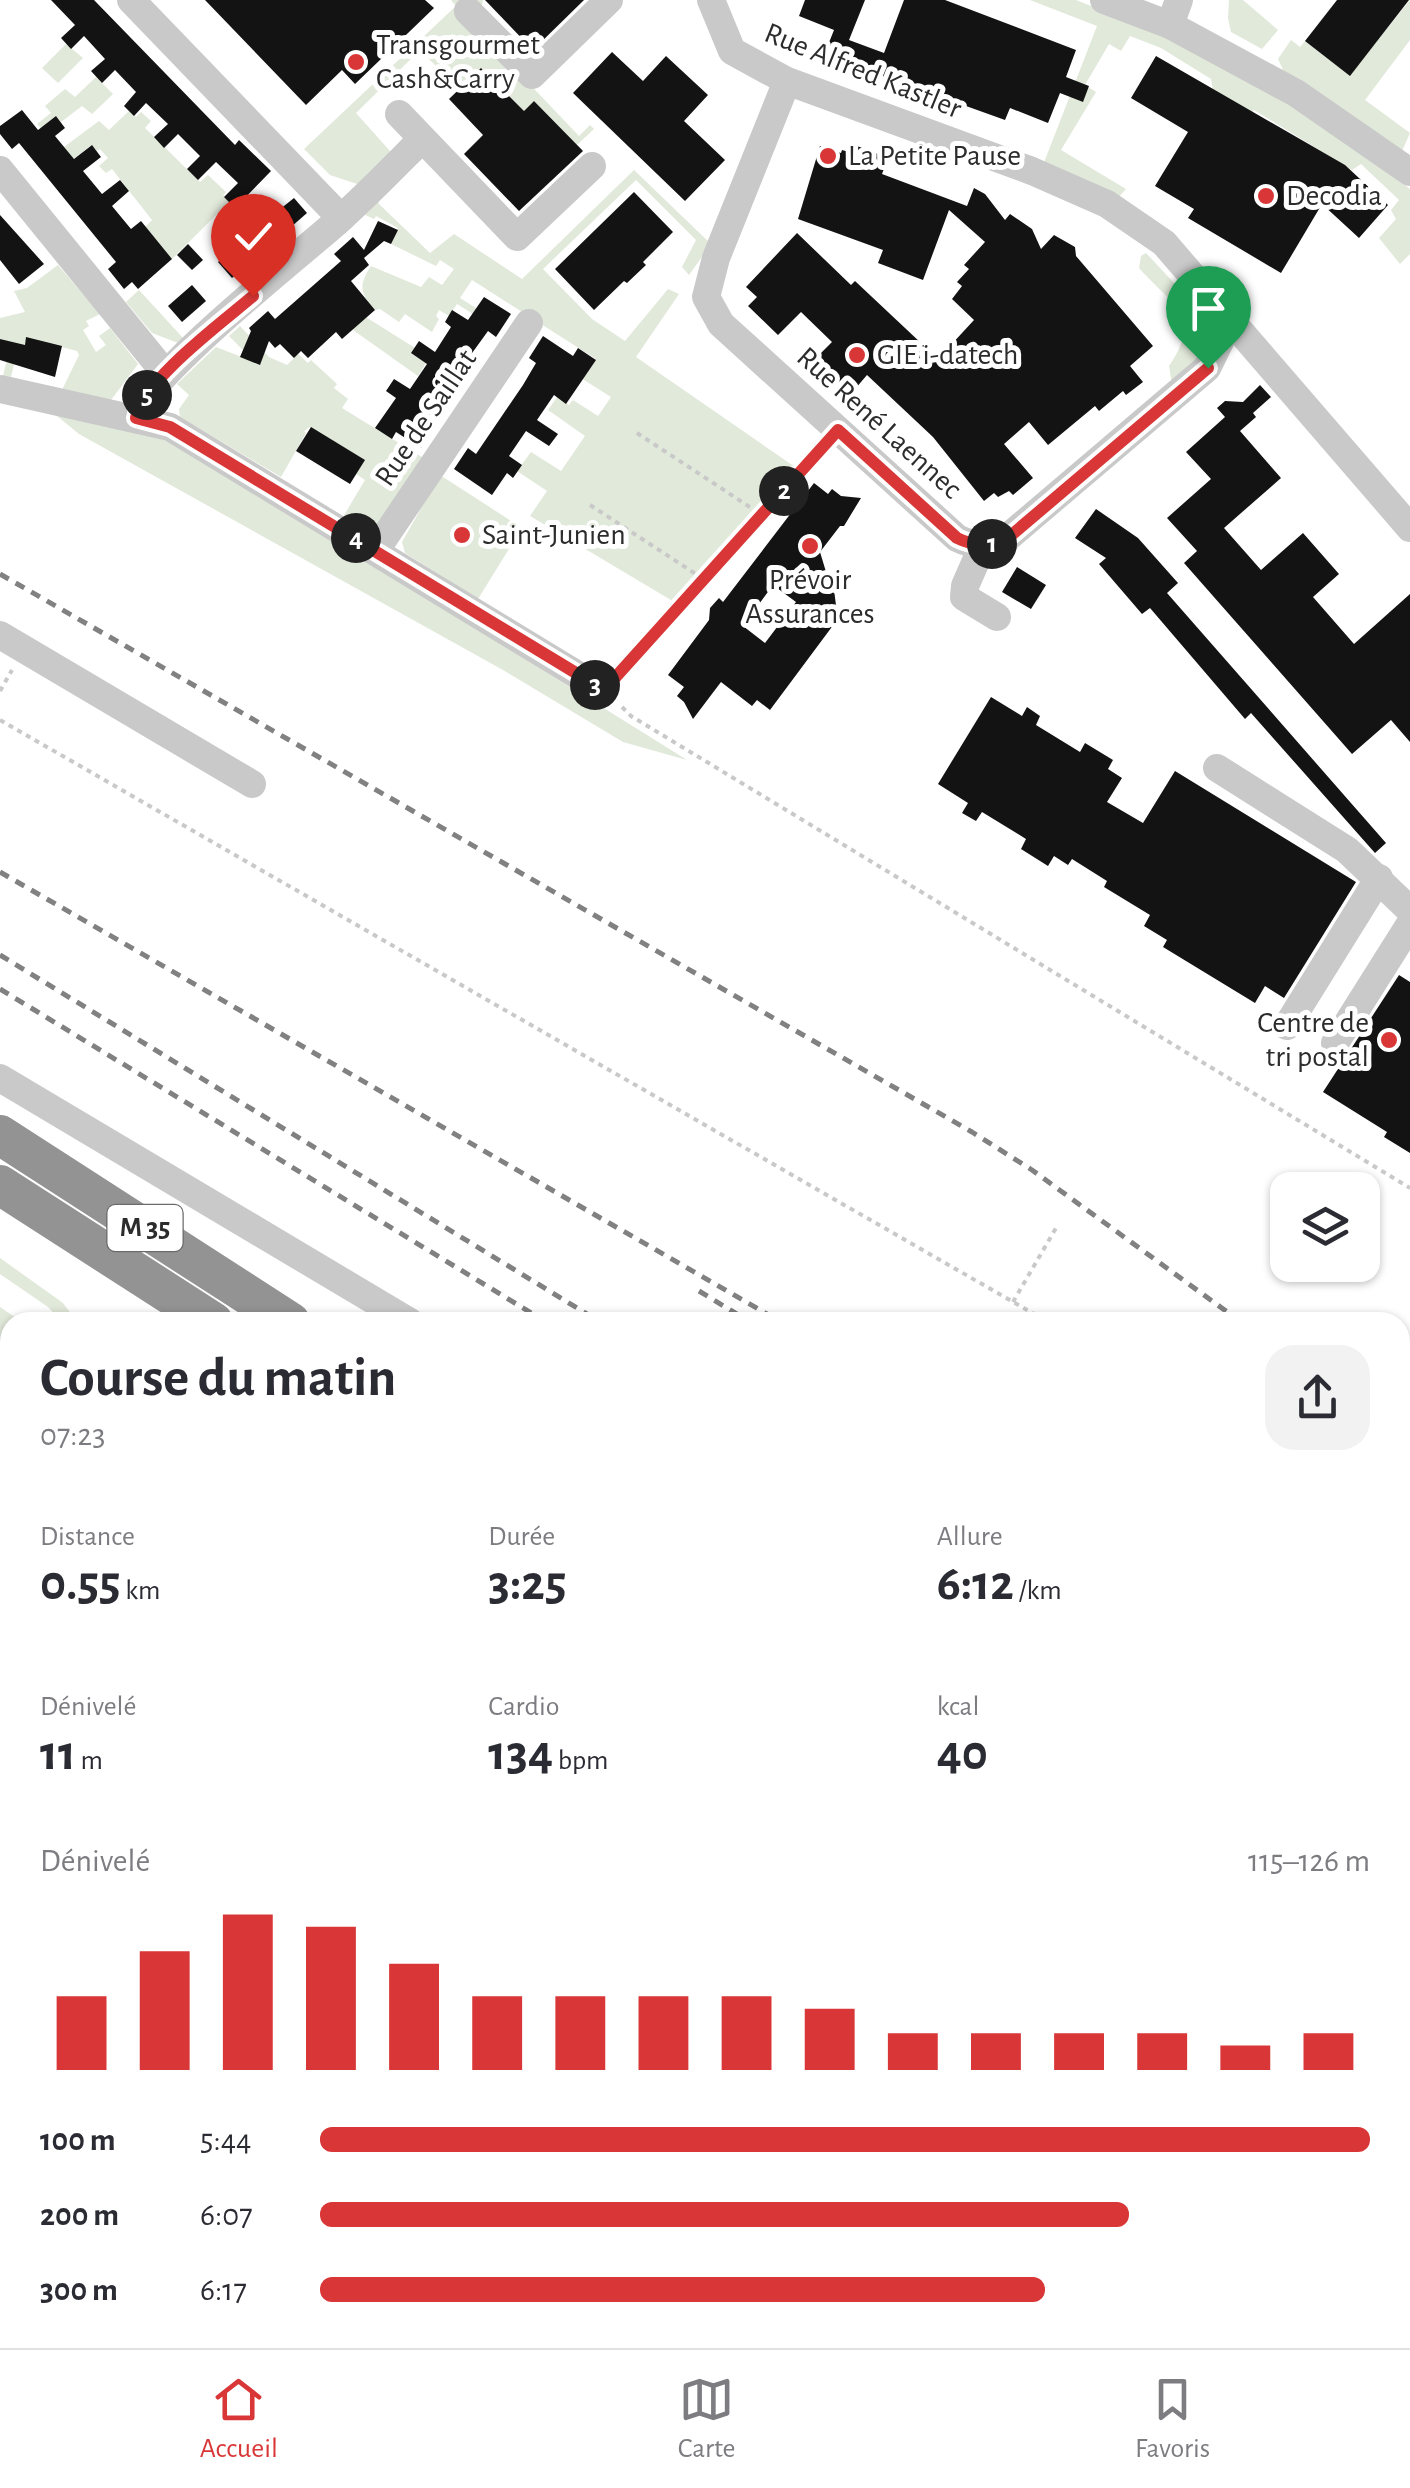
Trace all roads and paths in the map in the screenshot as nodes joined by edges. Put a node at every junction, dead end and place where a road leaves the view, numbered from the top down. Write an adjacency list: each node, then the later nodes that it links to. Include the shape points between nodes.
1 (131, 0): 13 (street)
2 (609, 0): 5 (street, via 532,75)
3 (1104, 0): 6 (street)
4 (712, 1): 7 (street, Rue Alfred Kastler, via 732,52)
5 (468, 12)
6 (1174, 13): 12 (street)
7 (787, 81): 14 (street, Rue Alfred Kastler, via 1107,204 1164,243); 19 (street, Rue René Laennec, via 706,297 721,324)
8 (398, 114): 9 (street)
9 (422, 139): 10 (street, via 516,237); 13 (street)
10 (592, 166)
11 (0, 170): 16 (street)
12 (1410, 172)
13 (341, 218): 16 (street)
14 (1231, 319): 23 (street, Rue Alfred Kastler); 24 (street, via 1208,368 1008,538)
15 (529, 323): 25 (street, Rue de Saillat)
16 (165, 373): 18 (street)
17 (0, 389): 18 (street)
18 (136, 418): 25 (street, via 170,427)
19 (838, 430): 22 (path); 24 (street, Rue René Laennec, via 957,538)
20 (637, 433): 22 (path)
21 (590, 505): 26 (path)
22 (762, 516): 26 (path)
23 (1410, 528)
24 (983, 544): 27 (street, via 964,597)
25 (376, 550): 29 (street)
26 (704, 580): 29 (path)
27 (996, 617)
28 (0, 635): 32 (street)
29 (604, 690): 40 (path, via 631,716)
30 (0, 720): 42 (path)
31 (1217, 768): 33 (street)
32 (252, 784)
33 (1379, 878): 34 (street); 35 (street)
34 (1409, 911): 36 (street)
35 (1287, 1026)
36 (1335, 1044)
37 (0, 1078): 45 (street)
38 (0, 1135): 44 (highway, M 35)
39 (0, 1185): 43 (highway, M 35)
40 (1410, 1188)
41 (1056, 1228): 42 (path)
42 (1012, 1302): 46 (path)
43 (197, 1312)
44 (274, 1312)
45 (393, 1312)
46 (1030, 1312)
47 (1410, 2337): 48 (street)
48 (1410, 2348)

